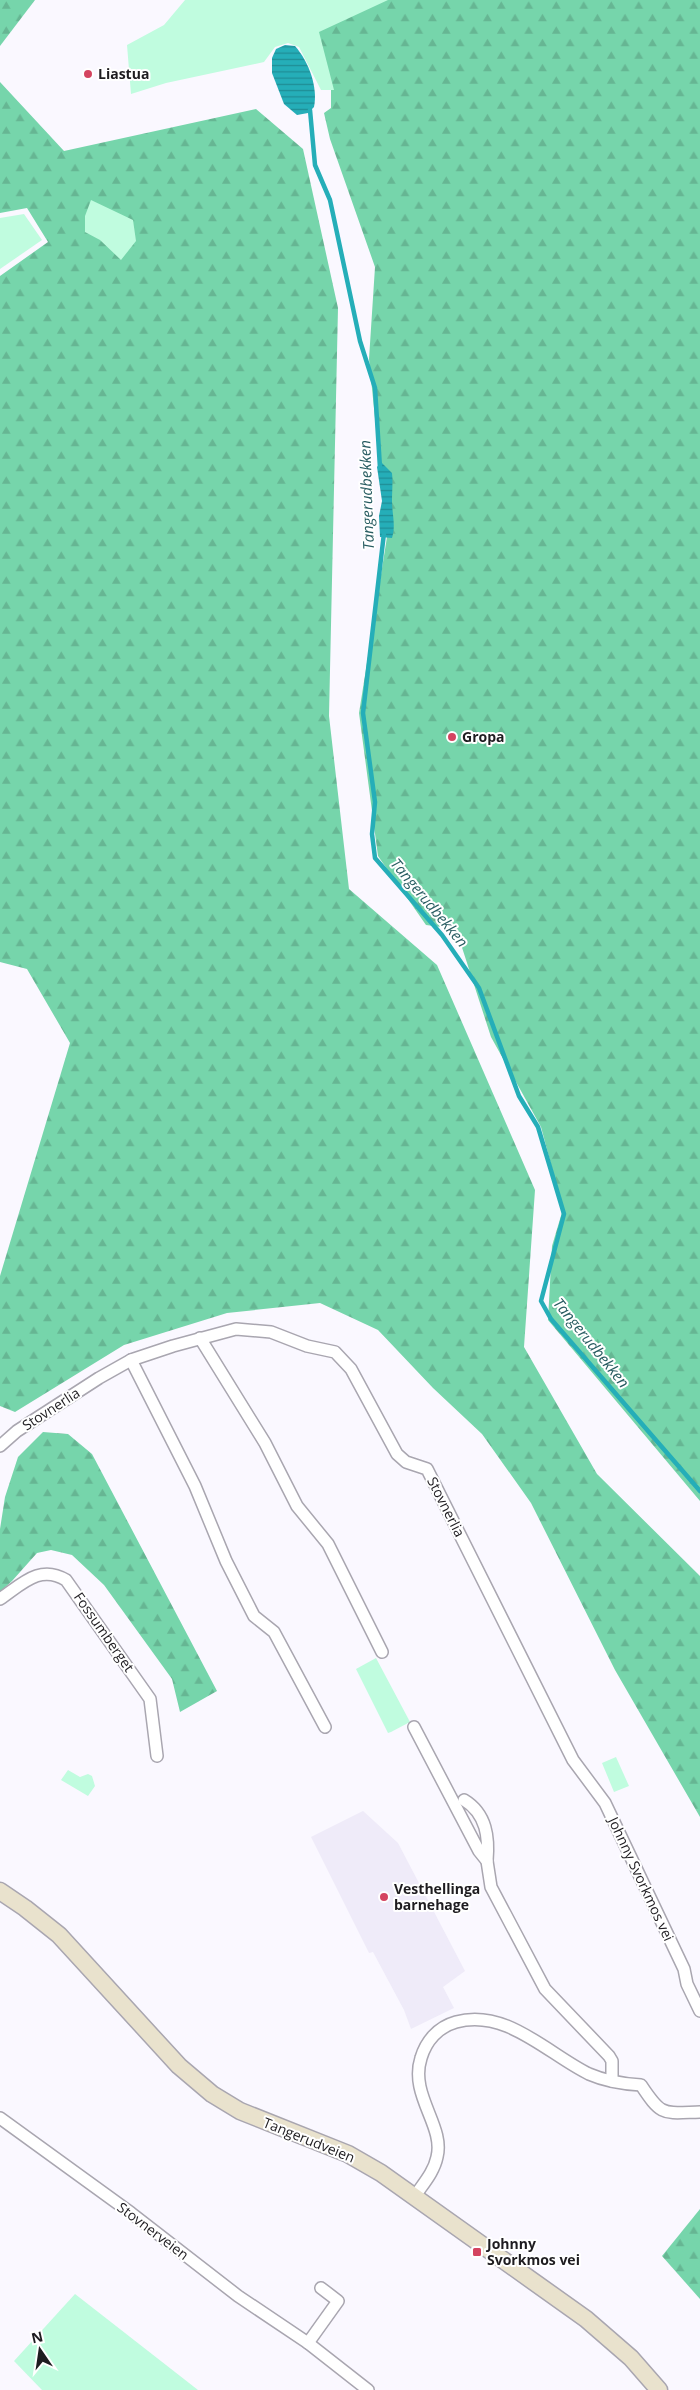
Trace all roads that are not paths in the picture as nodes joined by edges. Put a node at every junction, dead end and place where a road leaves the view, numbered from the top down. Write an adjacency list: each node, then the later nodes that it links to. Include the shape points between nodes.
1 (200, 1338): 2 (street, Stovnerlia); 5 (street, via 265,1443 297,1506 328,1544); 10 (street, Stovnerlia, via 236,1329 271,1332 307,1346 335,1352 351,1369 397,1454 406,1462 427,1469 573,1760)
2 (131, 1360): 3 (street, Stovnerlia, via 17,1431); 6 (street, via 195,1486 226,1562 254,1616 274,1632)
3 (0, 1446)
4 (0, 1599): 8 (street, Fossumberget, via 38,1575 52,1573 66,1580 150,1699)
5 (382, 1652)
6 (325, 1727)
7 (414, 1727): 11 (street, via 478,1851)
8 (157, 1756)
9 (464, 1800): 11 (street, via 474,1807 486,1828)
10 (605, 1803): 13 (street, Johnny Svorkmos vei, via 684,1969 687,1984)
11 (487, 1861): 14 (street, via 490,1887 546,1989 609,2056)
12 (0, 1891): 17 (street, Tangerudveien, via 59,1936 168,2055 212,2094 240,2111 348,2154)
13 (700, 2011)
14 (612, 2081): 15 (street, via 641,2085 661,2110); 17 (street, via 589,2074 500,2024 475,2018 445,2026 429,2041 420,2063 419,2084 438,2149 434,2165)
15 (700, 2112)
16 (0, 2118): 19 (street, Stovnerveien, via 238,2296)
17 (415, 2196): 21 (street, Tangerudveien, via 601,2330)
18 (321, 2288): 19 (street, via 338,2301)
19 (308, 2343): 20 (street, Stovnerveien)
20 (368, 2390)
21 (659, 2390)

